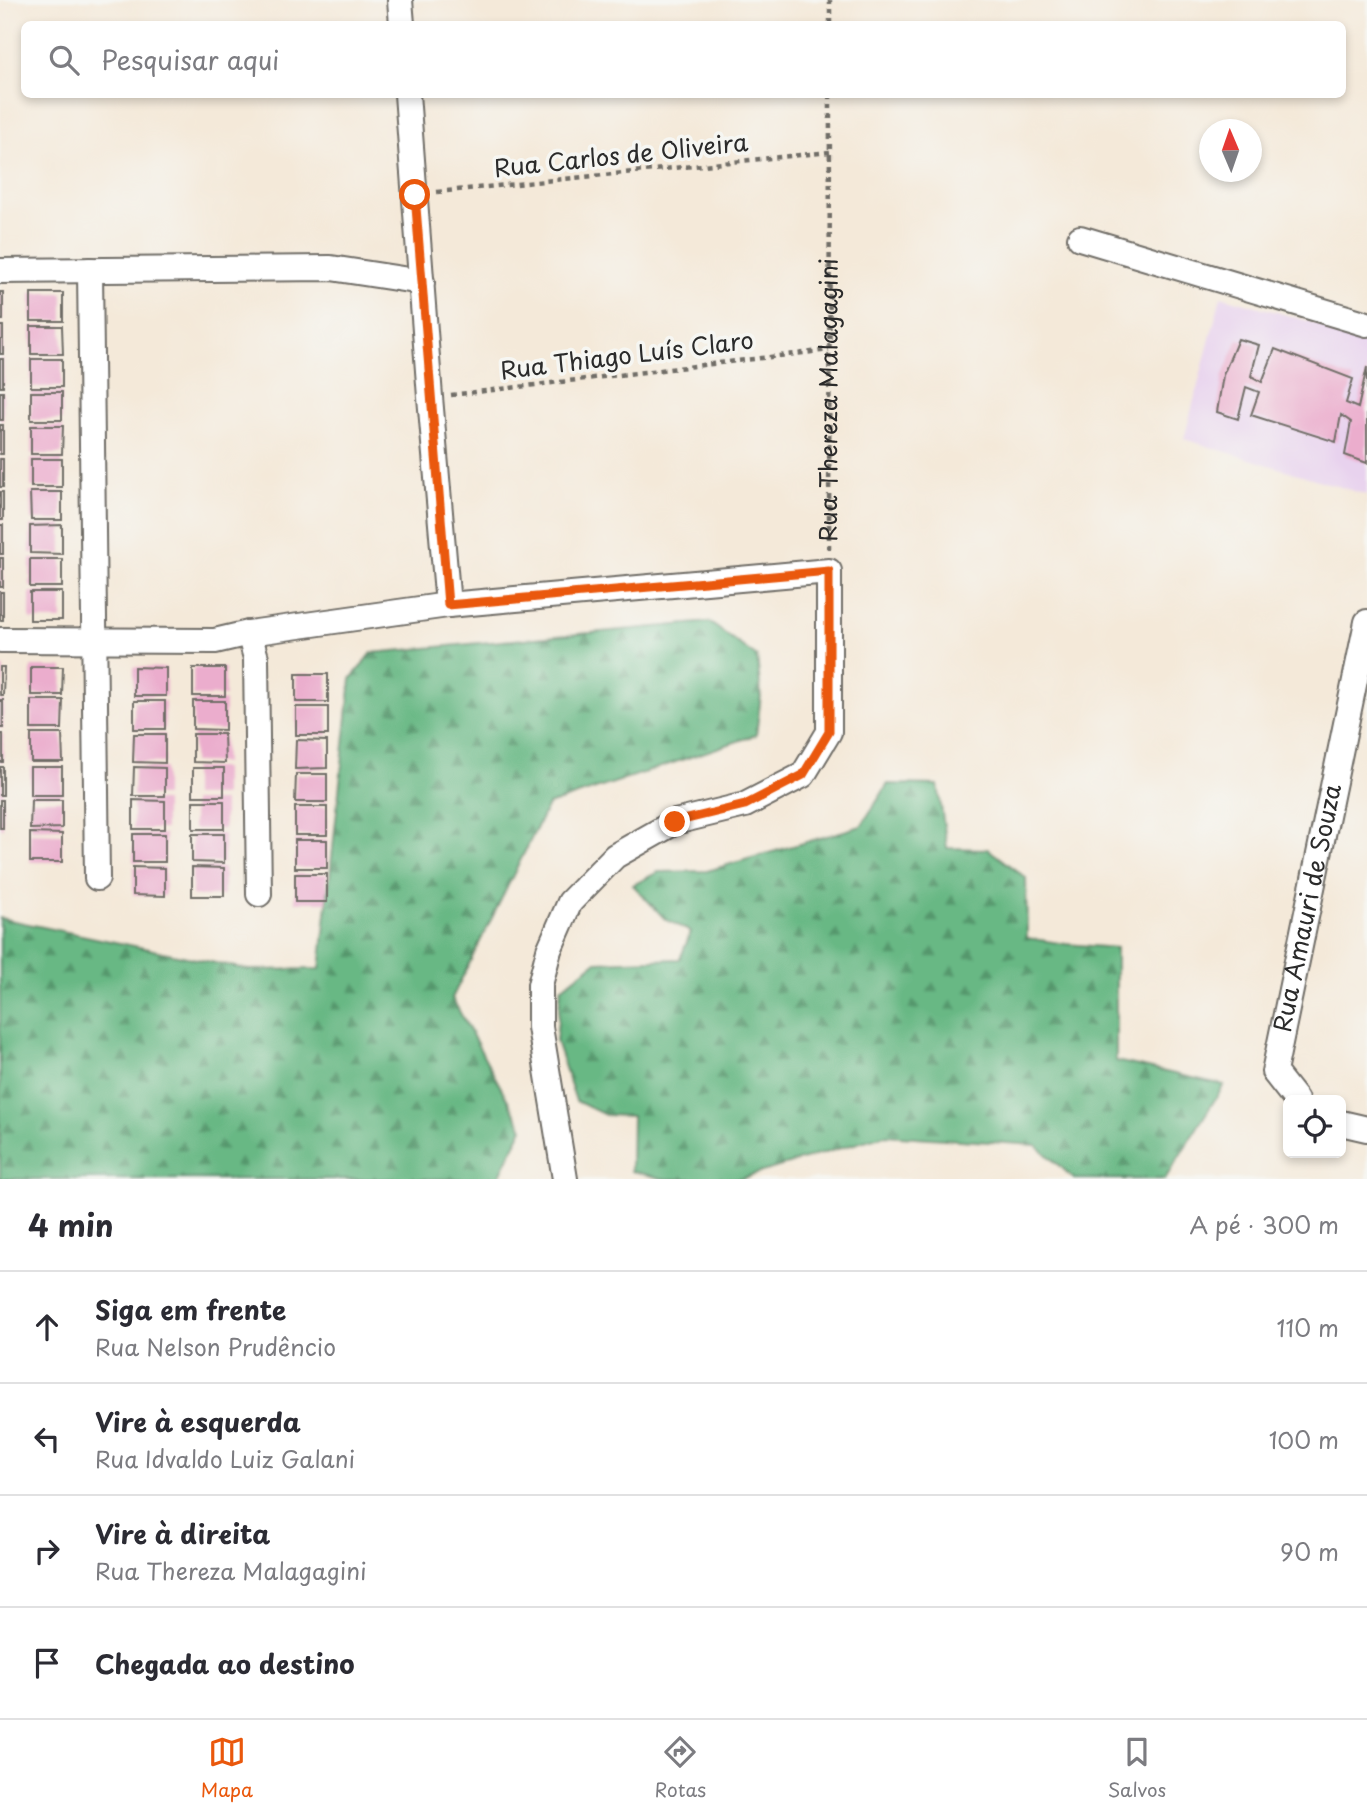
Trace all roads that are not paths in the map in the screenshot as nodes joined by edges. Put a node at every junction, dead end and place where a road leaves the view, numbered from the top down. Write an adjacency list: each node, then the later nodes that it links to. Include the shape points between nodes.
1 (400, 0): 2 (street)
2 (402, 21)
3 (407, 98): 7 (street)
4 (1080, 238): 8 (street)
5 (90, 270): 6 (street); 7 (street, via 331,268); 13 (street)
6 (0, 271)
7 (422, 282): 9 (street)
8 (1367, 324)
9 (448, 605): 11 (street); 19 (street, Rua Thereza Malagagini, via 829,571 829,732 803,775 745,805 675,822 615,856 570,902 549,950 540,985 540,1027)
10 (1367, 622): 16 (street, Rua Amauri de Souza, via 1274,1072)
11 (249, 633): 13 (street, via 215,641); 15 (street, via 256,658)
12 (0, 640): 13 (street)
13 (95, 640): 14 (street)
14 (97, 878)
15 (259, 894)
16 (1292, 1095)
17 (1346, 1124): 18 (street)
18 (1367, 1129)
19 (565, 1179)

